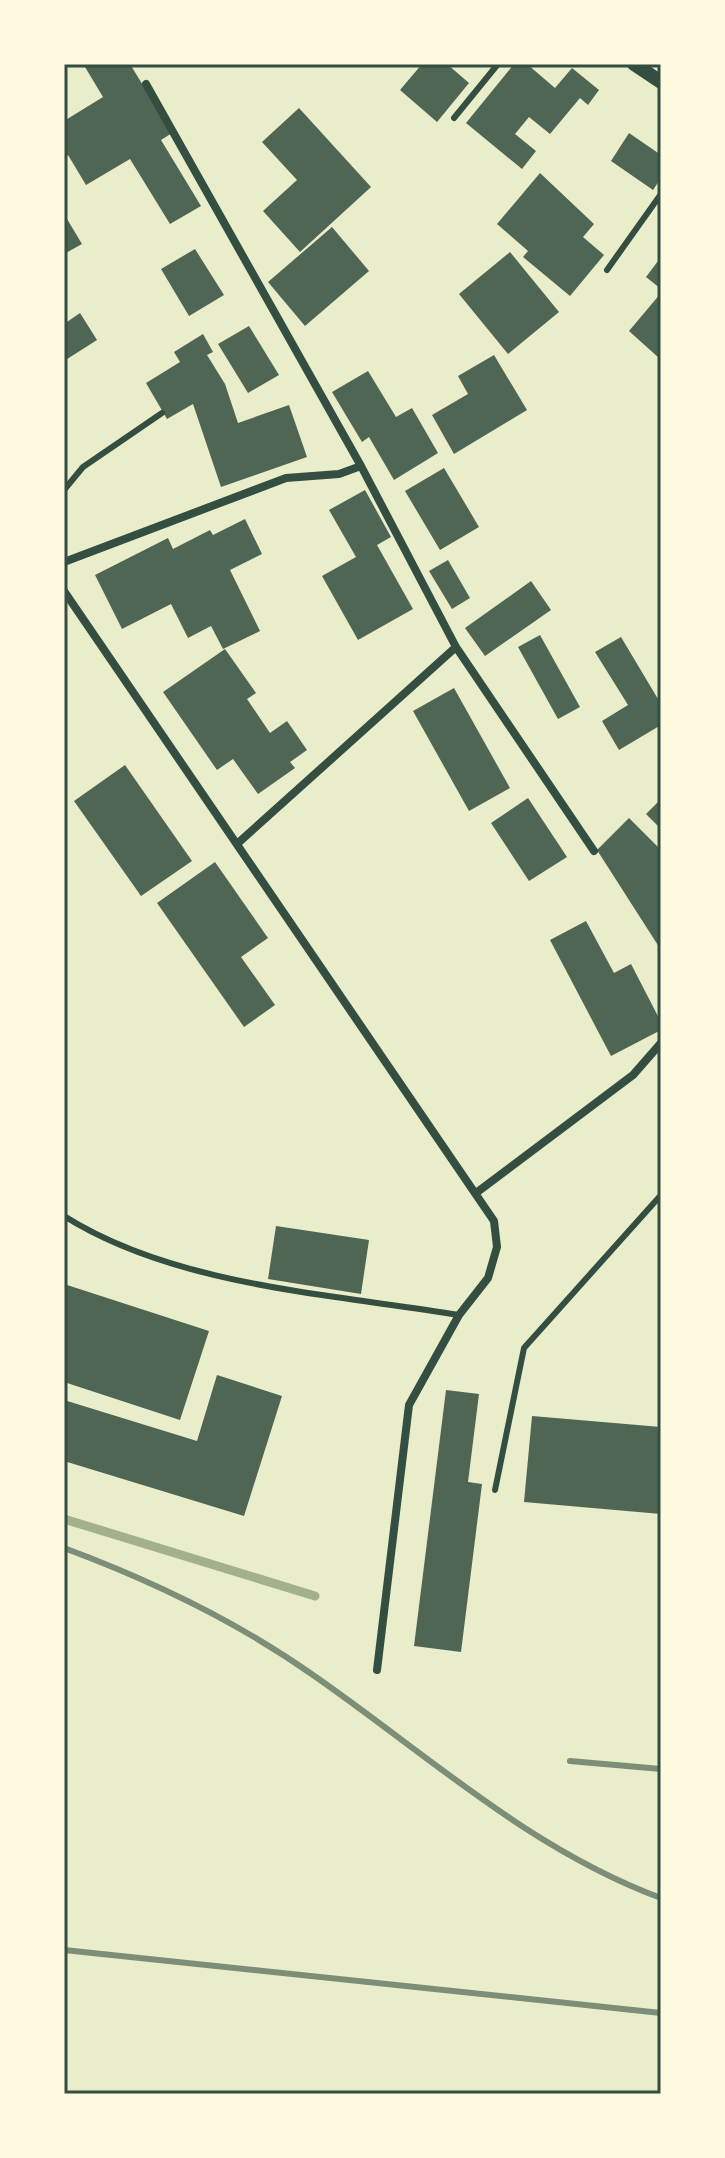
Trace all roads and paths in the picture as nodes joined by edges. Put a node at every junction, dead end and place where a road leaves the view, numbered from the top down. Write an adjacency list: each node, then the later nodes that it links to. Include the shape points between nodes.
1 (498, 64): 5 (lane)
2 (634, 64): 3 (street)
3 (661, 81)
4 (146, 84): 9 (street)
5 (454, 118)
6 (661, 194): 7 (lane)
7 (607, 270)
8 (162, 413): 10 (lane, via 83,467)
9 (361, 466): 11 (street, via 339,474 286,478); 13 (street)
10 (64, 490)
11 (64, 562)
12 (64, 591): 14 (street)
13 (456, 647): 14 (street); 15 (street)
14 (237, 844): 17 (street)
15 (594, 851)
16 (661, 1043): 17 (street, via 633,1075)
17 (476, 1193): 20 (street, via 494,1221 497,1247 488,1278)
18 (661, 1195): 21 (lane, via 524,1348)
19 (64, 1216): 20 (lane, via 96,1237 185,1271)
20 (459, 1315): 22 (street, via 409,1405)
21 (495, 1490)
22 (377, 1670)

